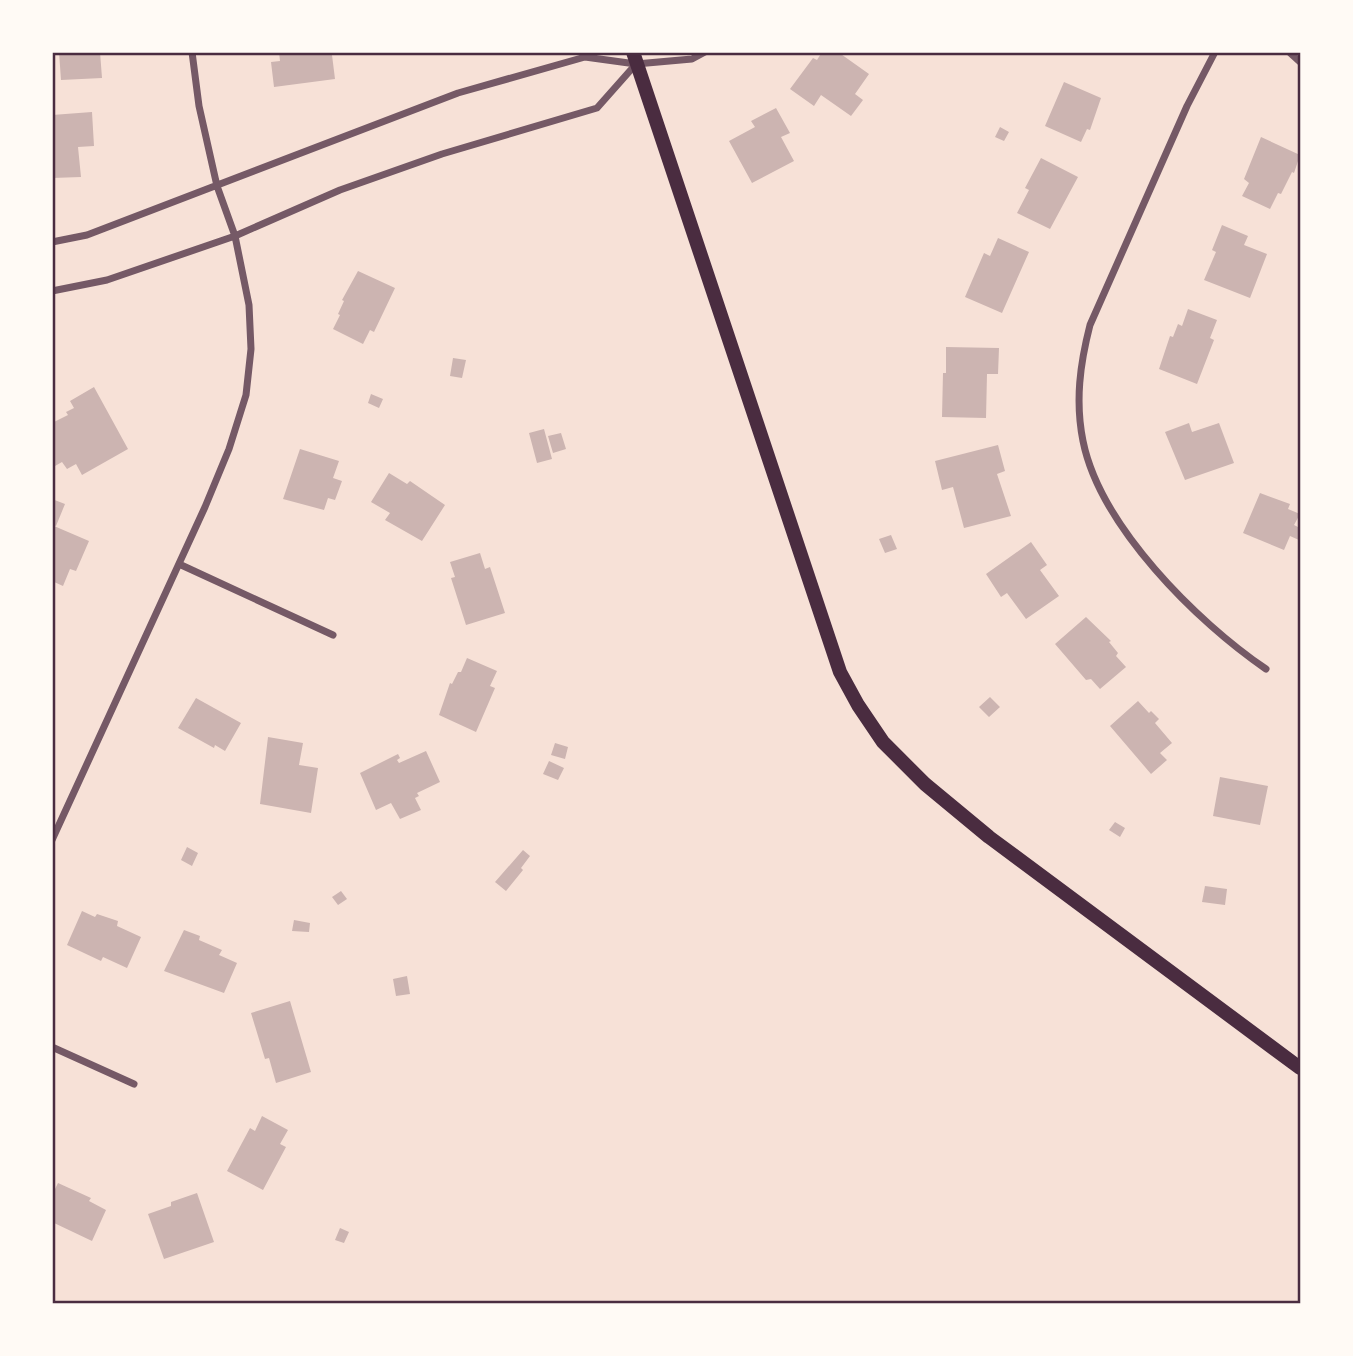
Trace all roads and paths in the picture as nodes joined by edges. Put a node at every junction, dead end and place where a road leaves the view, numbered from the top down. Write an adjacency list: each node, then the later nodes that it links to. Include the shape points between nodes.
1 (191, 52): 7 (street)
2 (705, 52): 5 (street, via 692,60)
3 (1215, 52): 13 (street, via 1186,106 1090,325 1078,384 1079,410 1083,444 1104,498 1134,543 1212,629)
4 (1289, 52): 6 (street)
5 (634, 58): 7 (street, via 585,57 458,93); 8 (street, via 597,108 352,185); 16 (main road, via 840,672 883,743 989,837)
6 (1300, 62)
7 (217, 186): 8 (street); 9 (street, via 87,235)
8 (235, 236): 10 (street, via 107,281); 11 (street, via 249,305 246,395 229,449)
9 (52, 242)
10 (52, 291)
11 (179, 564): 12 (street); 14 (street)
12 (333, 635)
13 (1266, 669)
14 (52, 840)
15 (52, 1047): 17 (street)
16 (1300, 1068)
17 (134, 1084)

